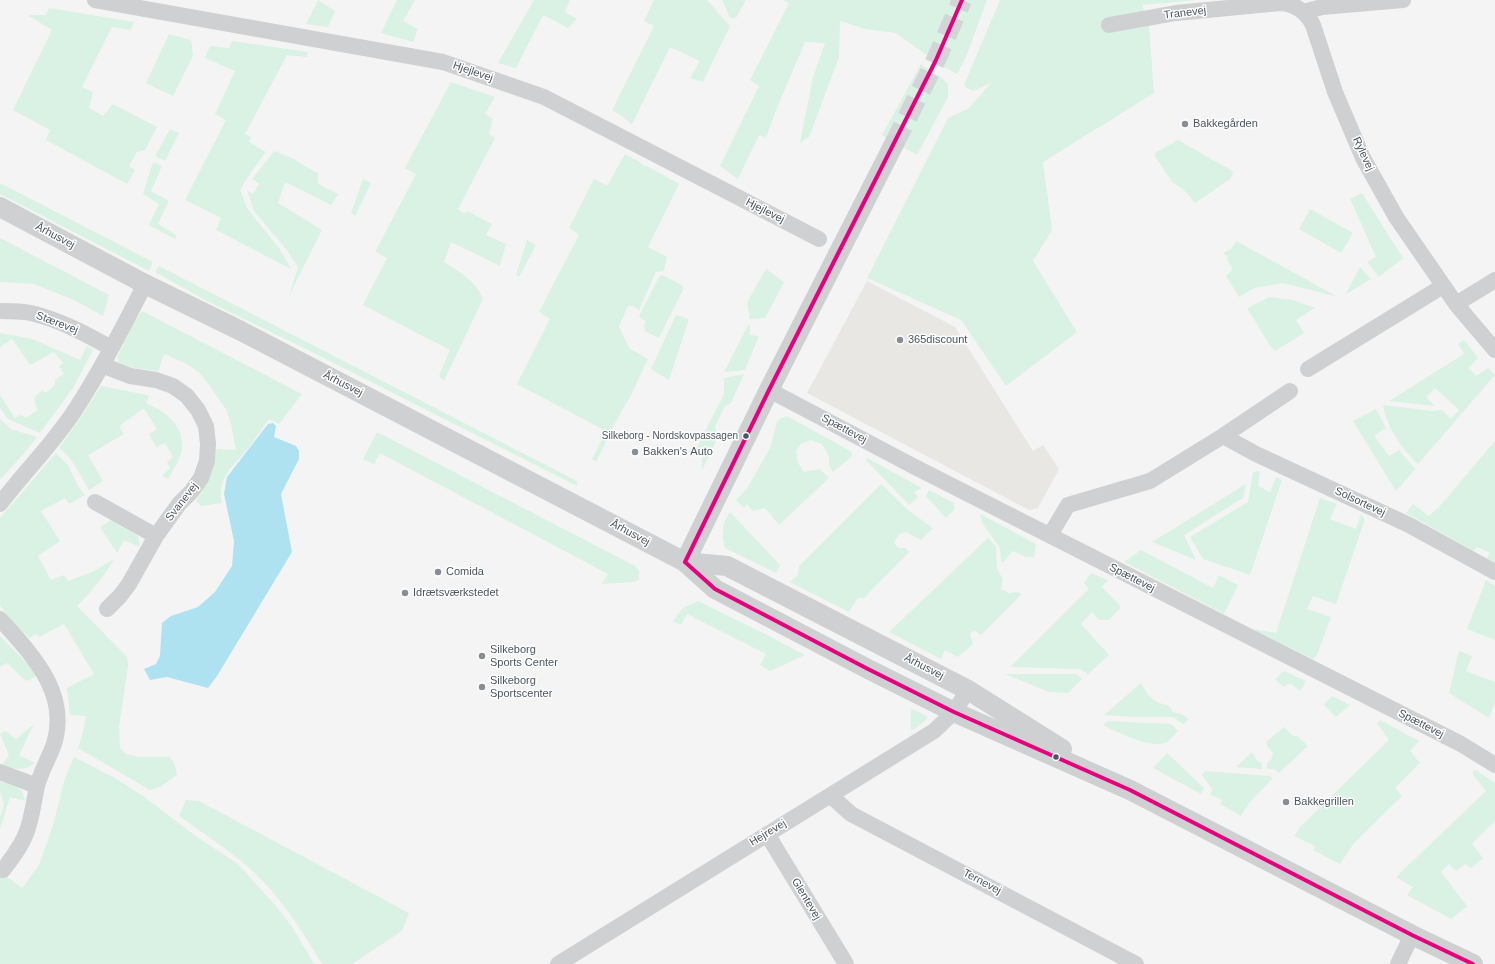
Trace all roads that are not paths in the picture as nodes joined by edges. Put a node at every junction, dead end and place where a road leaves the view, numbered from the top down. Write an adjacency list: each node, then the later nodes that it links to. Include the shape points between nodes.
1 (95, 0): 7 (street, Hjejlevej, via 443,62 544,97)
2 (1403, 0): 3 (street, via 1322,6)
3 (1303, 12): 4 (street, Tranevej, via 1289,4 1280,4 1176,13); 10 (street, Rylevej, via 1313,25 1336,92 1363,158 1396,216)
4 (1109, 25)
5 (894, 144): 17 (street)
6 (0, 207): 9 (street, Århusvej)
7 (819, 240)
8 (1495, 280): 11 (street)
9 (145, 284): 13 (street); 24 (street, Århusvej)
10 (1443, 286): 11 (street, Rylevej); 16 (street)
11 (1456, 304): 14 (street, Rylevej)
12 (0, 311): 13 (street, Stærevej, via 30,313 56,320)
13 (111, 348): 15 (street)
14 (1495, 350)
15 (102, 365): 21 (street, via 77,407 50,444); 23 (street, Svanevej, via 119,373 173,386 187,396 206,426 207,461 201,478)
16 (1308, 369)
17 (769, 390): 22 (street, Spættevej); 24 (street)
18 (1290, 391): 19 (street)
19 (1224, 436): 22 (street, via 1150,482 1068,505); 25 (street, Solsortevej, via 1256,454 1409,525)
20 (95, 502): 23 (street)
21 (0, 504)
22 (1050, 535): 30 (street, Spættevej, via 1455,741)
23 (156, 536): 26 (street, Svanevej, via 129,584)
24 (685, 562): 28 (street, Århusvej, via 727,566); 29 (street, Århusvej, via 715,589)
25 (1495, 572)
26 (107, 609)
27 (0, 619): 32 (street, via 20,640 51,684 56,703 58,722 54,744)
28 (968, 690): 29 (street, Hejrevej); 33 (street, Århusvej)
29 (954, 712): 33 (street, Århusvej); 34 (street, Hejrevej, via 934,732)
30 (1495, 766)
31 (0, 772): 32 (street)
32 (37, 786): 36 (street, via 27,830 17,852)
33 (1130, 790): 37 (street, Århusvej)
34 (831, 796): 35 (street, Hejrevej); 40 (street, Ternevej, via 851,814)
35 (767, 834): 38 (street, Hejrevej); 39 (street, Glentevej)
36 (3, 870)
37 (1412, 935): 41 (street); 42 (street, Århusvej)
38 (558, 964)
39 (846, 964)
40 (1136, 964)
41 (1398, 964)
42 (1474, 964)

